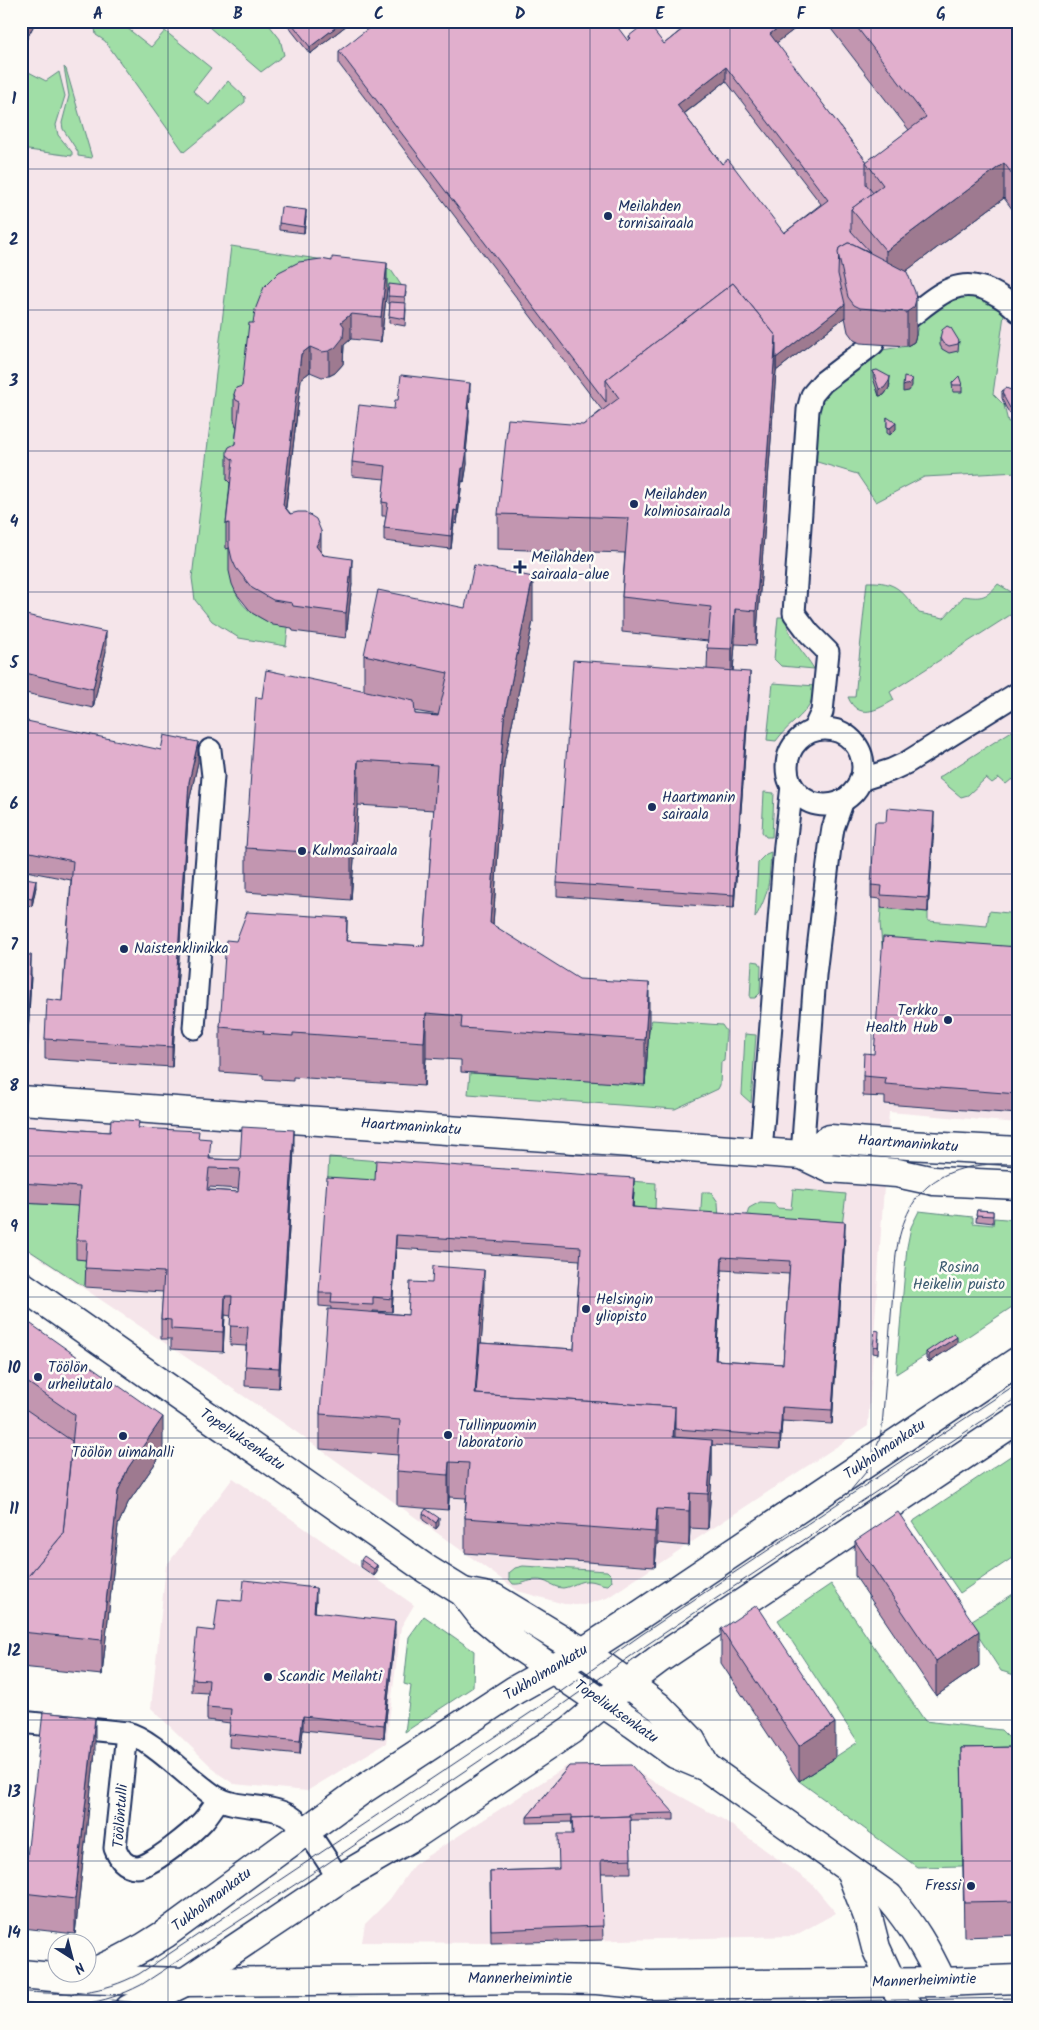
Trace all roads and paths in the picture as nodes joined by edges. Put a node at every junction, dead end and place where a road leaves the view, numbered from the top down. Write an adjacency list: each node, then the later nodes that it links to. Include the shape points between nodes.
1 (1018, 311): 2 (street, via 1001,296 966,284 939,294)
2 (910, 316)
3 (873, 344): 5 (street, via 823,382 812,395 808,410 794,613 828,652 822,712)
4 (1018, 693): 7 (street, via 906,762)
5 (814, 729): 7 (street, via 834,730 853,742 862,759); 8 (street, via 795,744 790,754 788,770)
6 (210, 750): 10 (street, via 213,776)
7 (860, 780): 9 (street)
8 (792, 786): 9 (street, via 806,800 815,803); 13 (street)
9 (843, 800): 14 (street, via 833,828 815,975)
10 (194, 1028)
11 (21, 1100): 13 (main road, Haartmaninkatu)
12 (1018, 1150): 14 (main road, Haartmaninkatu, via 830,1139)
13 (761, 1152): 14 (main road, Haartmaninkatu)
14 (802, 1155): 15 (main road, Haartmaninkatu, via 829,1168 897,1173 934,1181)
15 (1018, 1185)
16 (21, 1285): 19 (main road, Topeliuksenkatu)
17 (1018, 1360): 20 (main road, Tukholmankatu)
18 (1018, 1419): 22 (main road)
19 (463, 1592): 20 (main road, Topeliuksenkatu, via 494,1598); 21 (main road, Topeliuksenkatu, via 481,1615 503,1634)
20 (583, 1652): 21 (main road, Tukholmankatu); 22 (main road, Topeliuksenkatu)
21 (553, 1668): 23 (main road, Topeliuksenkatu); 28 (main road, Tukholmankatu)
22 (627, 1683): 23 (main road); 26 (main road, Topeliuksenkatu, via 659,1707 691,1740)
23 (603, 1704): 26 (main road, Topeliuksenkatu, via 675,1754); 30 (main road, via 578,1726 474,1796)
24 (21, 1722): 25 (street)
25 (127, 1733): 27 (street, via 141,1738); 27 (street, Töölöntulli, via 116,1841 120,1860 130,1866 148,1864 191,1833)
26 (706, 1767): 29 (main road, Topeliuksenkatu)
27 (219, 1799): 28 (street, via 271,1809 290,1816)
28 (305, 1830): 30 (street); 31 (main road, Tukholmankatu, via 166,1934 142,1950)
29 (850, 1870): 37 (main road, Topeliuksenkatu, via 889,1897 926,1948); 38 (main road, via 876,1948)
30 (339, 1879): 36 (main road)
31 (98, 1970)
32 (21, 1974): 33 (main road, Mannerheimintie)
33 (48, 1977)
34 (1018, 1979): 37 (main road, Mannerheimintie)
35 (98, 1980): 36 (main road, Mannerheimintie)
36 (184, 1982): 38 (main road, Mannerheimintie, via 562,1979 649,1985); 39 (main road)
37 (942, 1982): 38 (main road, Mannerheimintie)
38 (892, 1983): 40 (main road)
39 (129, 2009)
40 (910, 2009)

